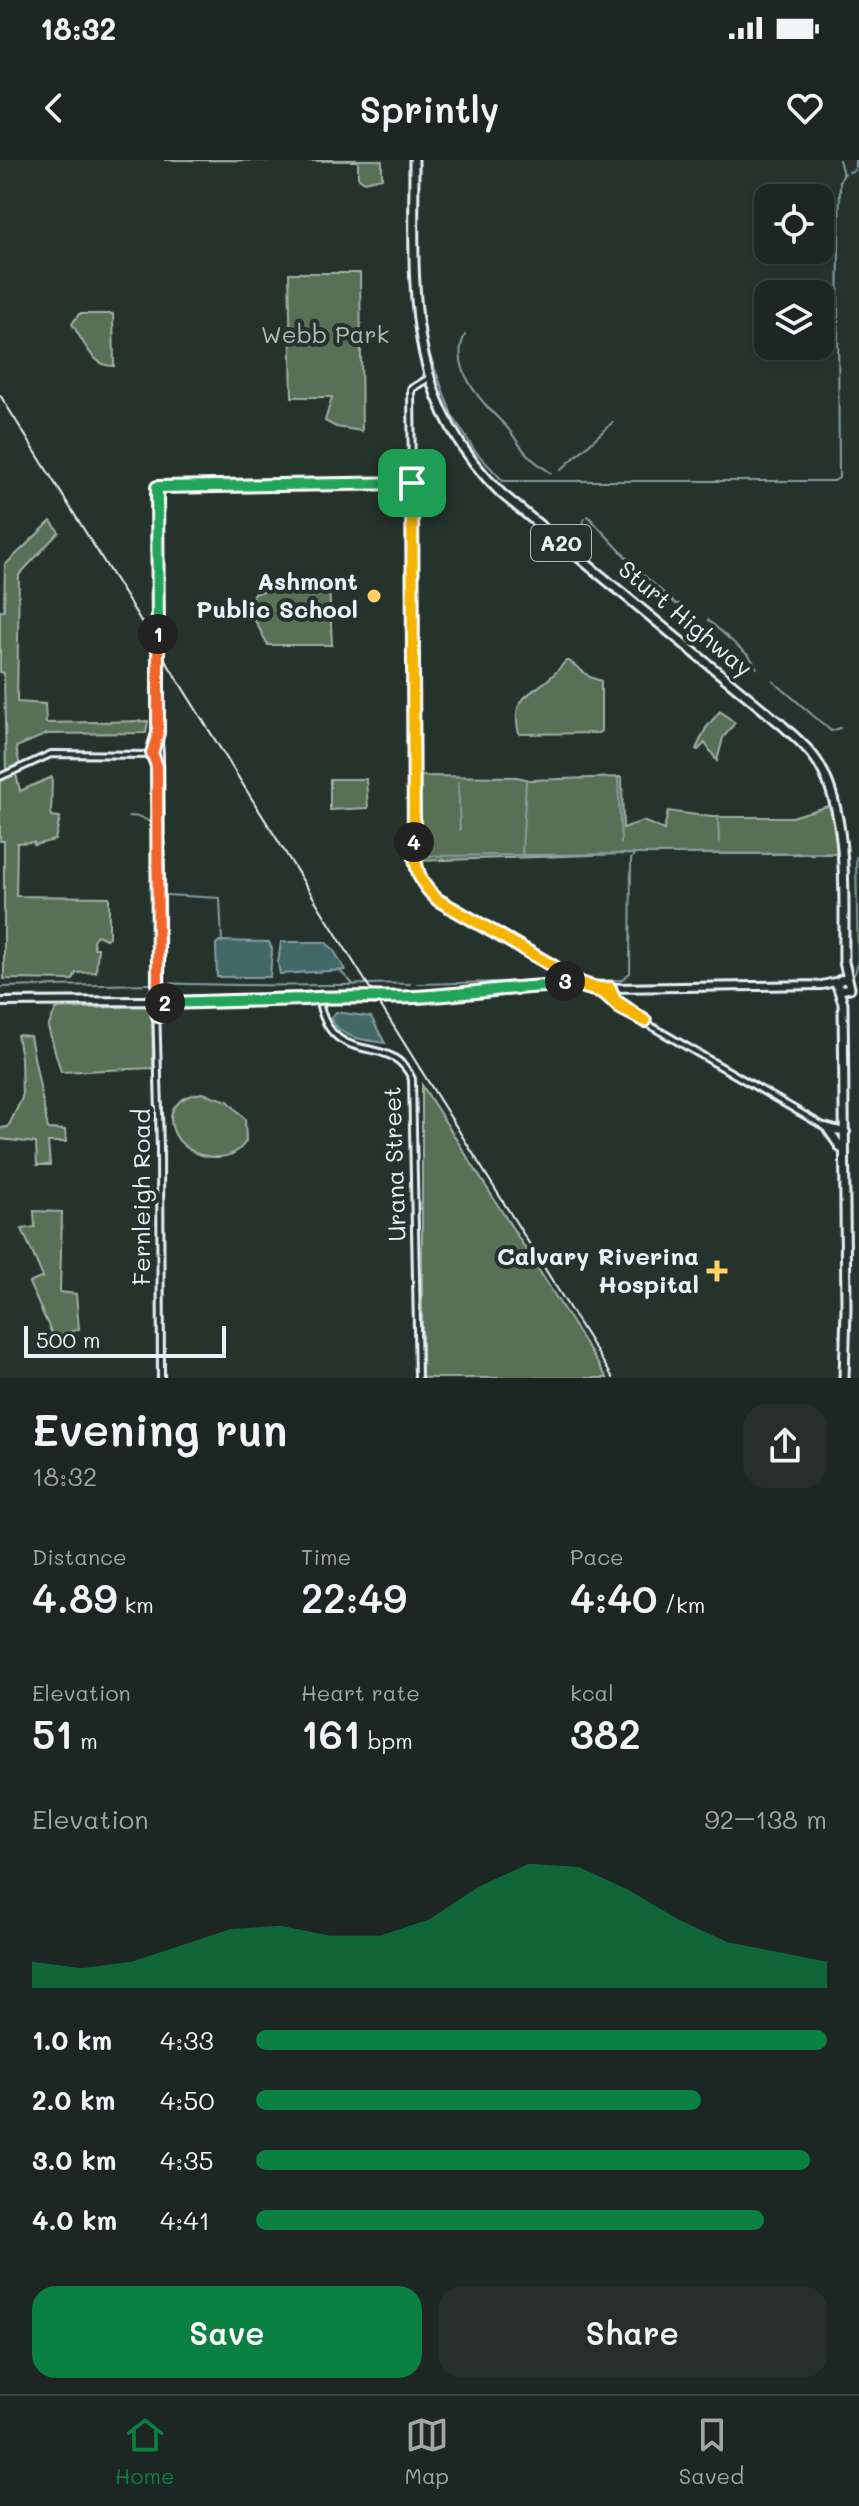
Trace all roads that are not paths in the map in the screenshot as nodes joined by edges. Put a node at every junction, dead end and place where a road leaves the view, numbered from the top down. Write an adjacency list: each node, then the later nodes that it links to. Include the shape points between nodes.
1 (417, 160): 2 (highway, Sturt Highway / A20, via 418,325)
2 (429, 378): 3 (street, via 411,389); 7 (highway, Sturt Highway / A20, via 449,426 485,477 782,725 820,766 839,823)
3 (412, 483): 4 (street, Fernleigh Road, via 157,487); 6 (street, via 416,867 442,904 545,963)
4 (156, 753): 5 (street, via 51,754); 10 (street, Fernleigh Road)
5 (0, 777)
6 (560, 977): 8 (main road); 9 (main road, via 542,986)
7 (847, 985): 8 (main road, via 625,986); 12 (highway, A20); 14 (highway, A20)
8 (608, 992): 13 (street, via 620,1008)
9 (321, 1000): 10 (main road); 18 (street, Urana Street, via 326,1026 338,1039 389,1055 412,1079)
10 (158, 1001): 11 (main road); 17 (street, Fernleigh Road)
11 (0, 1002)
12 (843, 1115): 13 (highway, via 838,1125); 14 (highway, A20)
13 (827, 1127): 14 (street); 15 (highway)
14 (844, 1132): 15 (highway, A20); 16 (highway, A20)
15 (844, 1154): 16 (highway, A20)
16 (845, 1168): 19 (highway, A20)
17 (160, 1376)
18 (416, 1378)
19 (846, 1378)

